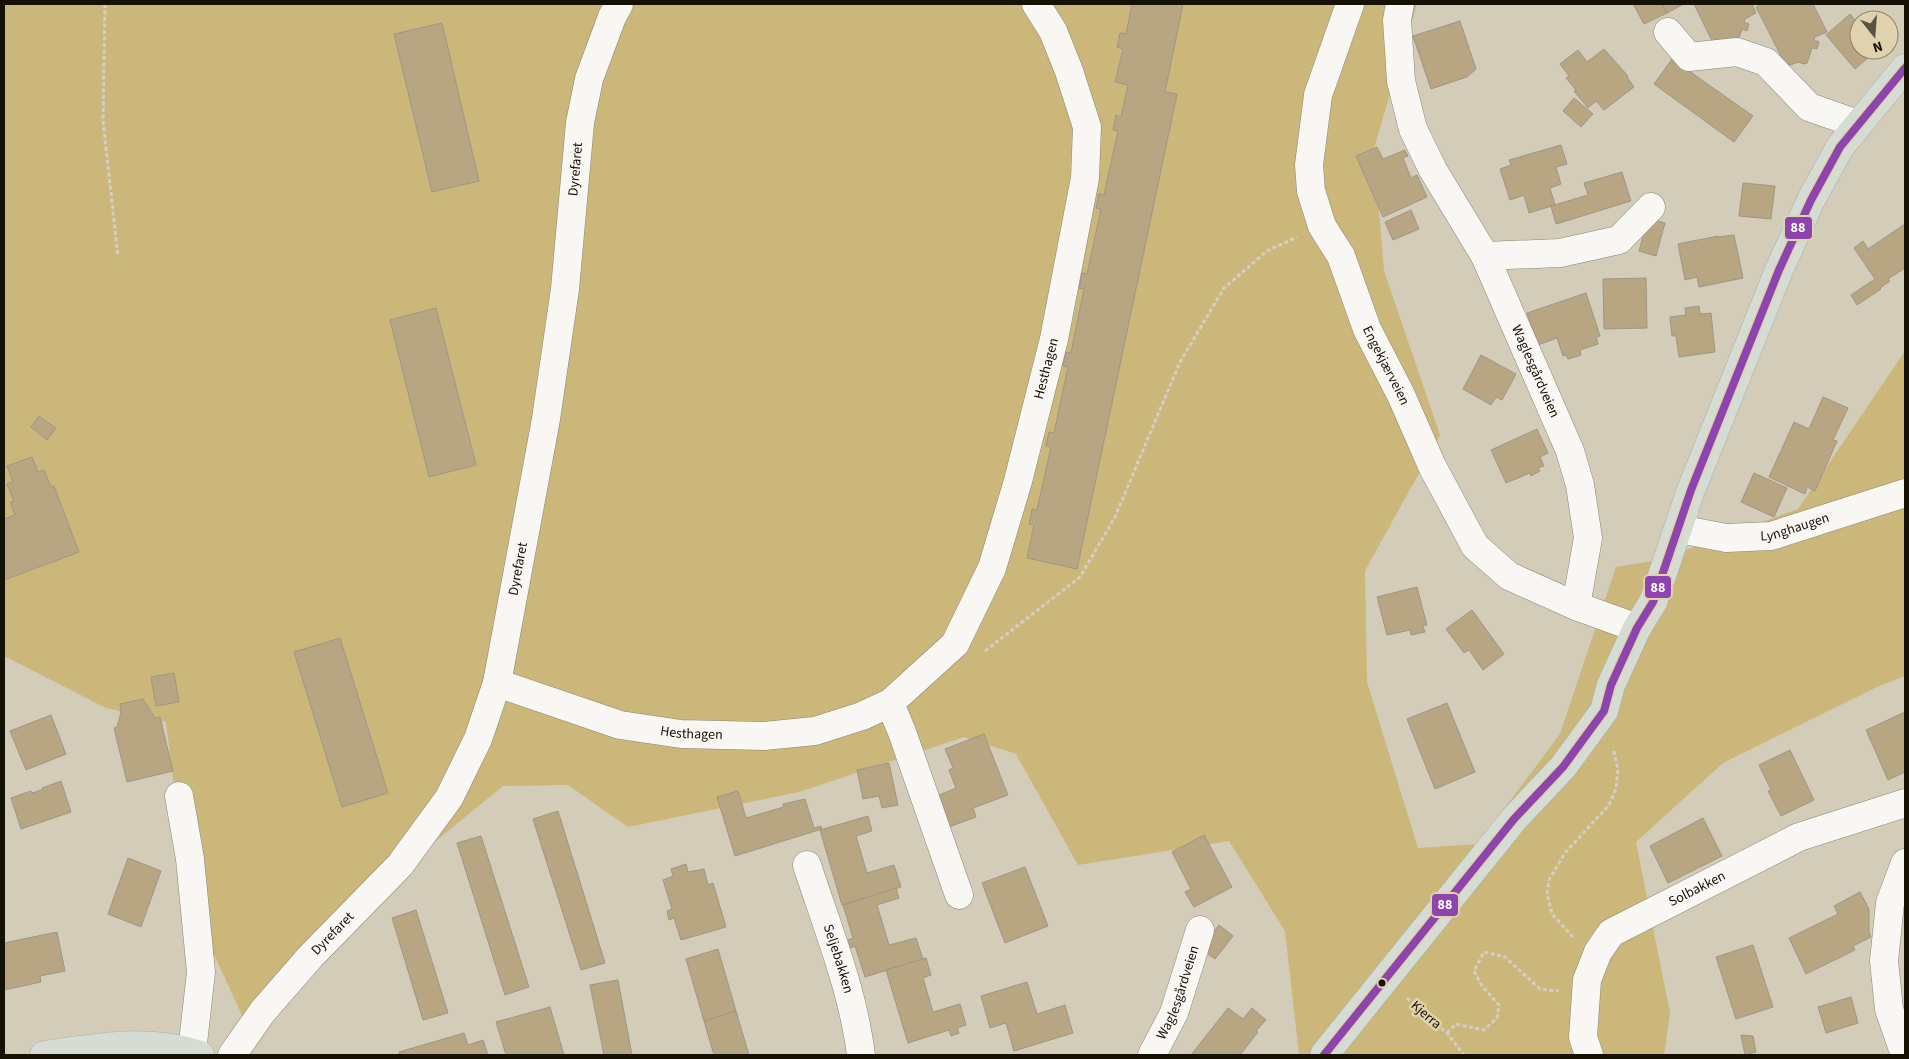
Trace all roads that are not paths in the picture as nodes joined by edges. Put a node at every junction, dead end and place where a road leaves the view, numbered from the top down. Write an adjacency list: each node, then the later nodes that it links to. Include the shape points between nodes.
1 (619, 4): 14 (street, Dyrefaret, via 589,79 580,122 564,288 546,419)
2 (1036, 4): 15 (street, Hesthagen, via 1053,31 1086,127 1085,178 1054,339 992,568 955,644)
3 (1350, 4): 12 (street, Engekjærveien, via 1318,95 1309,165 1311,192 1322,226 1341,256 1367,328 1401,394 1432,466 1475,546 1509,576)
4 (1400, 4): 9 (street, Waglesgårdveien, via 1397,20 1401,82 1414,129 1433,170)
5 (1668, 32): 7 (street, via 1689,57 1737,52 1766,62 1810,107)
6 (1905, 68): 7 (main road)
7 (1856, 126): 11 (main road, via 1840,146 1811,200 1779,270 1691,490)
8 (1651, 207): 9 (street, via 1619,240 1560,253)
9 (1485, 256): 12 (street, Waglesgårdveien, via 1570,451 1580,484 1588,538)
10 (1905, 493): 11 (street, Lynghaugen, via 1771,536 1726,538)
11 (1679, 530): 13 (main road, via 1653,602)
12 (1576, 606): 13 (street, Engekjærveien)
13 (1636, 628): 27 (main road, via 1611,685 1604,711 1563,768 1514,819)
14 (498, 683): 15 (street, Hesthagen, via 620,725 681,734 764,736 815,731); 24 (street, Dyrefaret, via 478,740 449,798 400,865 311,956 263,1011)
15 (890, 703): 20 (street)
16 (179, 796): 22 (street, via 190,858 201,972)
17 (1905, 803): 28 (street, Solbakken, via 1799,837 1611,933 1598,952 1587,980 1583,1037)
18 (1905, 863): 29 (street, via 1890,903 1884,961 1889,1009)
19 (806, 865): 25 (street, Seljebakken, via 843,977)
20 (959, 894)
21 (1200, 930): 26 (street, Waglesgårdveien, via 1174,1013)
22 (196, 1054): 23 (main road, via 150,1045 117,1045)
23 (44, 1055)
24 (232, 1055)
25 (861, 1055)
26 (1152, 1055)
27 (1324, 1055)
28 (1589, 1055)
29 (1905, 1055)

